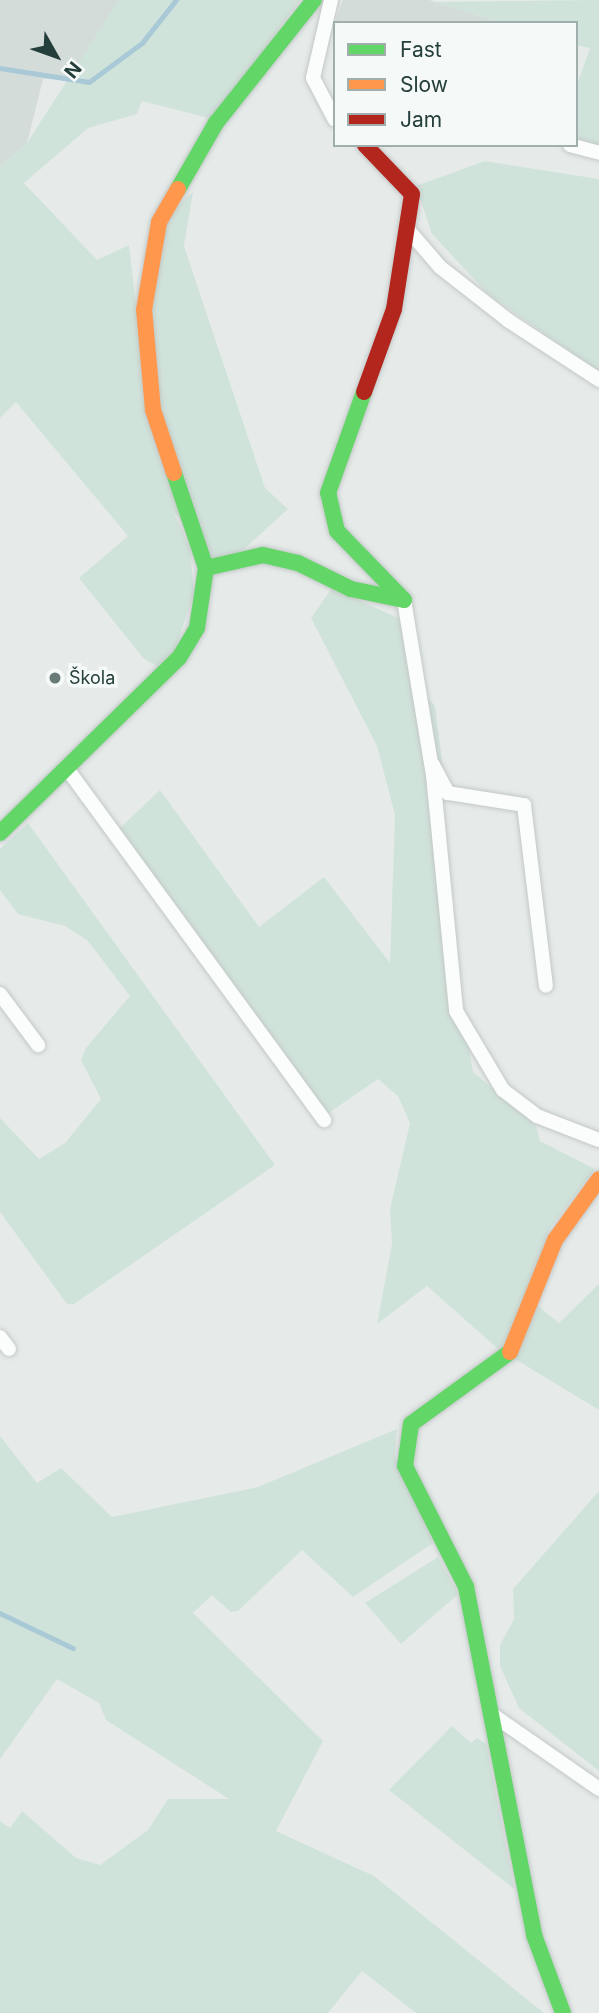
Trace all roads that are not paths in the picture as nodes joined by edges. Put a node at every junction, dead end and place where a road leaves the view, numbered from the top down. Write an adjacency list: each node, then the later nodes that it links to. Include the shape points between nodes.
1 (314, 0): 10 (street, via 216,123 159,222 144,310 153,410)
2 (331, 0): 3 (street)
3 (328, 39): 4 (street, via 313,78)
4 (333, 116)
5 (367, 147): 8 (street, via 412,194)
6 (577, 147): 7 (street)
7 (599, 153)
8 (410, 232): 9 (street, via 440,267 499,314); 11 (street, via 394,309 328,494 337,531)
9 (599, 380)
10 (206, 568): 11 (street, via 263,555 298,563 351,589); 13 (street, via 197,628 179,658)
11 (404, 600): 12 (street)
12 (431, 761): 15 (street, via 448,793 523,805); 19 (street, via 456,1011 503,1090 537,1116)
13 (68, 769): 14 (street); 18 (street)
14 (0, 833)
15 (546, 986)
16 (0, 994): 17 (street)
17 (38, 1045)
18 (324, 1120)
19 (599, 1140)
20 (599, 1178): 23 (street, via 555,1240 509,1356 411,1424 404,1446 405,1466 466,1587)
21 (0, 1337): 22 (street)
22 (9, 1349)
23 (490, 1713): 24 (street); 25 (street, via 534,1935)
24 (599, 1789)
25 (563, 2013)

